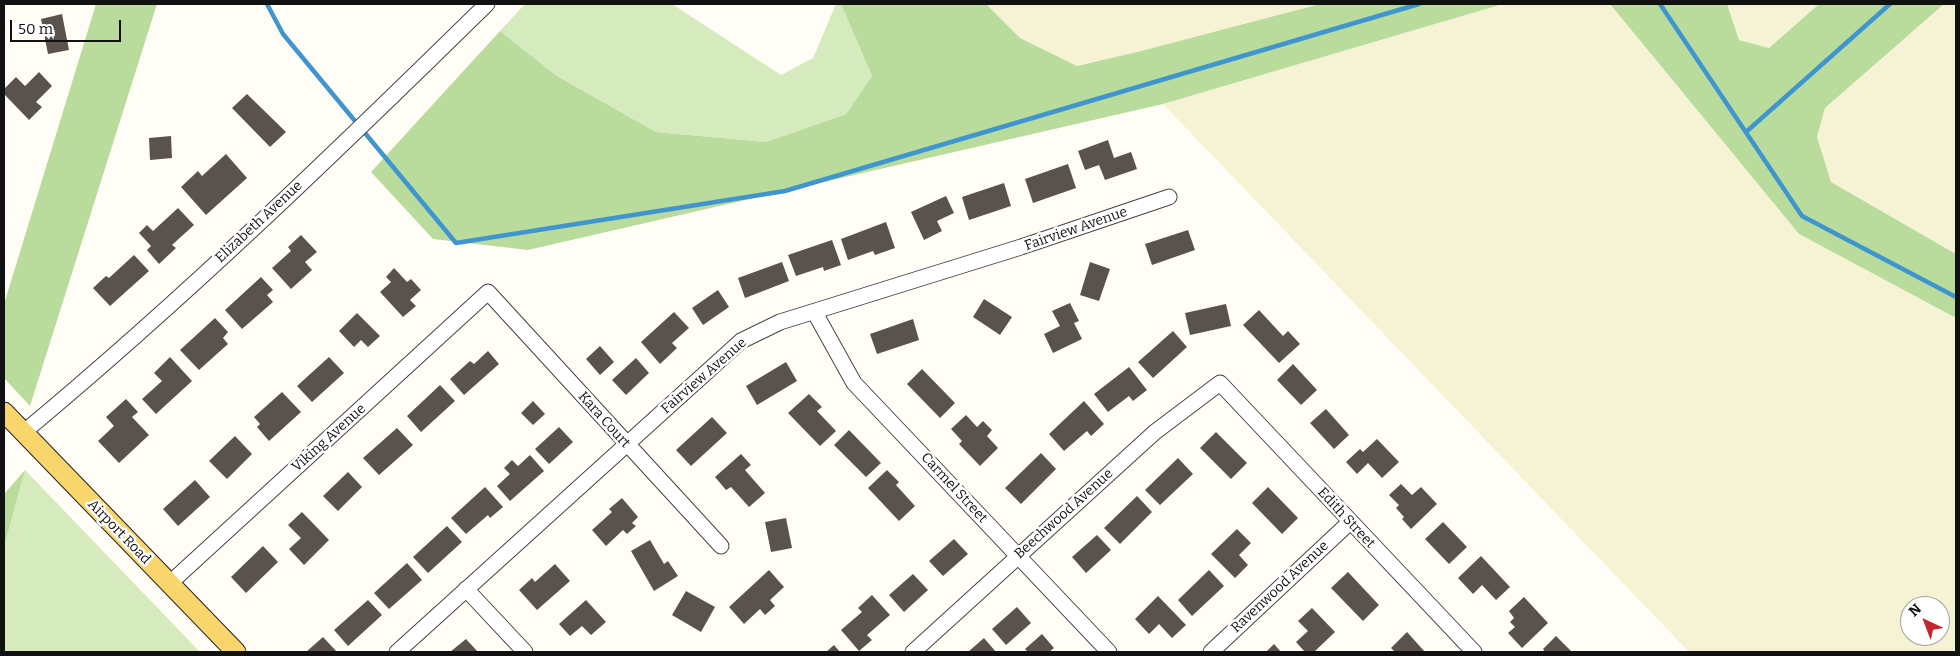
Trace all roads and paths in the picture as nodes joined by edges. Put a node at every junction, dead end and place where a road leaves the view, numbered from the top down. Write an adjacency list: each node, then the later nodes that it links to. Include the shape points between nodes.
1 (487, 4): 7 (street, Elizabeth Avenue, via 352,137 101,368)
2 (1169, 197): 4 (street, Fairview Avenue)
3 (488, 292): 8 (street, Kara Court); 12 (street, Viking Avenue)
4 (815, 313): 8 (street, Fairview Avenue, via 780,322 740,341); 11 (street, Carmel Street, via 854,383)
5 (1220, 383): 9 (street, Edith Street); 11 (street, Beechwood Avenue, via 1155,432)
6 (4, 412): 7 (main road, Airport Road)
7 (24, 432): 12 (main road, Airport Road)
8 (626, 444): 10 (street, Kara Court); 13 (street, Fairview Avenue)
9 (1350, 522): 19 (street, Ravenwood Avenue); 20 (street, Edith Street)
10 (720, 546)
11 (1017, 556): 17 (street, Beechwood Avenue); 18 (street, Carmel Street)
12 (169, 584): 14 (main road, Airport Road)
13 (466, 589): 15 (street, Fairview Avenue); 16 (street)
14 (236, 652)
15 (397, 652)
16 (525, 652)
17 (913, 652)
18 (1109, 652)
19 (1211, 652)
20 (1474, 652)

